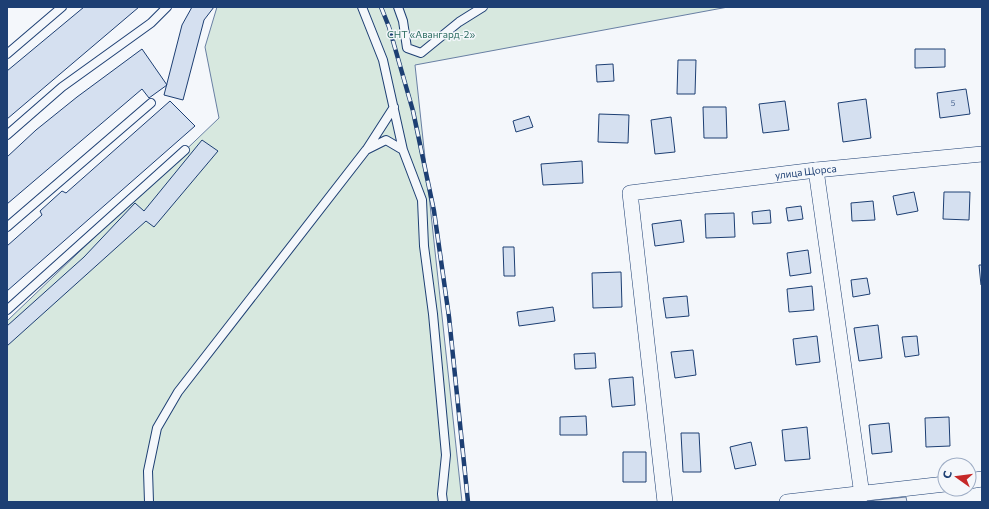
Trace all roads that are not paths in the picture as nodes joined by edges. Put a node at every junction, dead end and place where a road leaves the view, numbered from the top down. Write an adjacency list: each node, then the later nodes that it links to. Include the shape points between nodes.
1 (62, 7): 6 (lane)
2 (167, 7): 9 (lane, via 151,23 62,87)
3 (362, 7): 8 (lane, via 383,60)
4 (398, 7): 5 (lane, via 407,48 421,53 459,22)
5 (484, 7)
6 (7, 54)
7 (151, 103): 15 (lane)
8 (394, 107): 11 (lane); 12 (lane)
9 (7, 135)
10 (185, 150): 16 (lane)
11 (366, 150): 12 (lane, via 386,140); 19 (lane, via 178,392 158,428 148,471)
12 (403, 150): 20 (lane, via 422,200 424,246 446,455)
13 (982, 154): 14 (street, улица Щорса)
14 (816, 170): 18 (street); 21 (street, улица Щорса, via 630,193)
15 (7, 227)
16 (7, 310)
17 (937, 485): 18 (street)
18 (862, 494): 22 (street)
19 (149, 502)
20 (443, 502)
21 (664, 502)
22 (788, 502)

